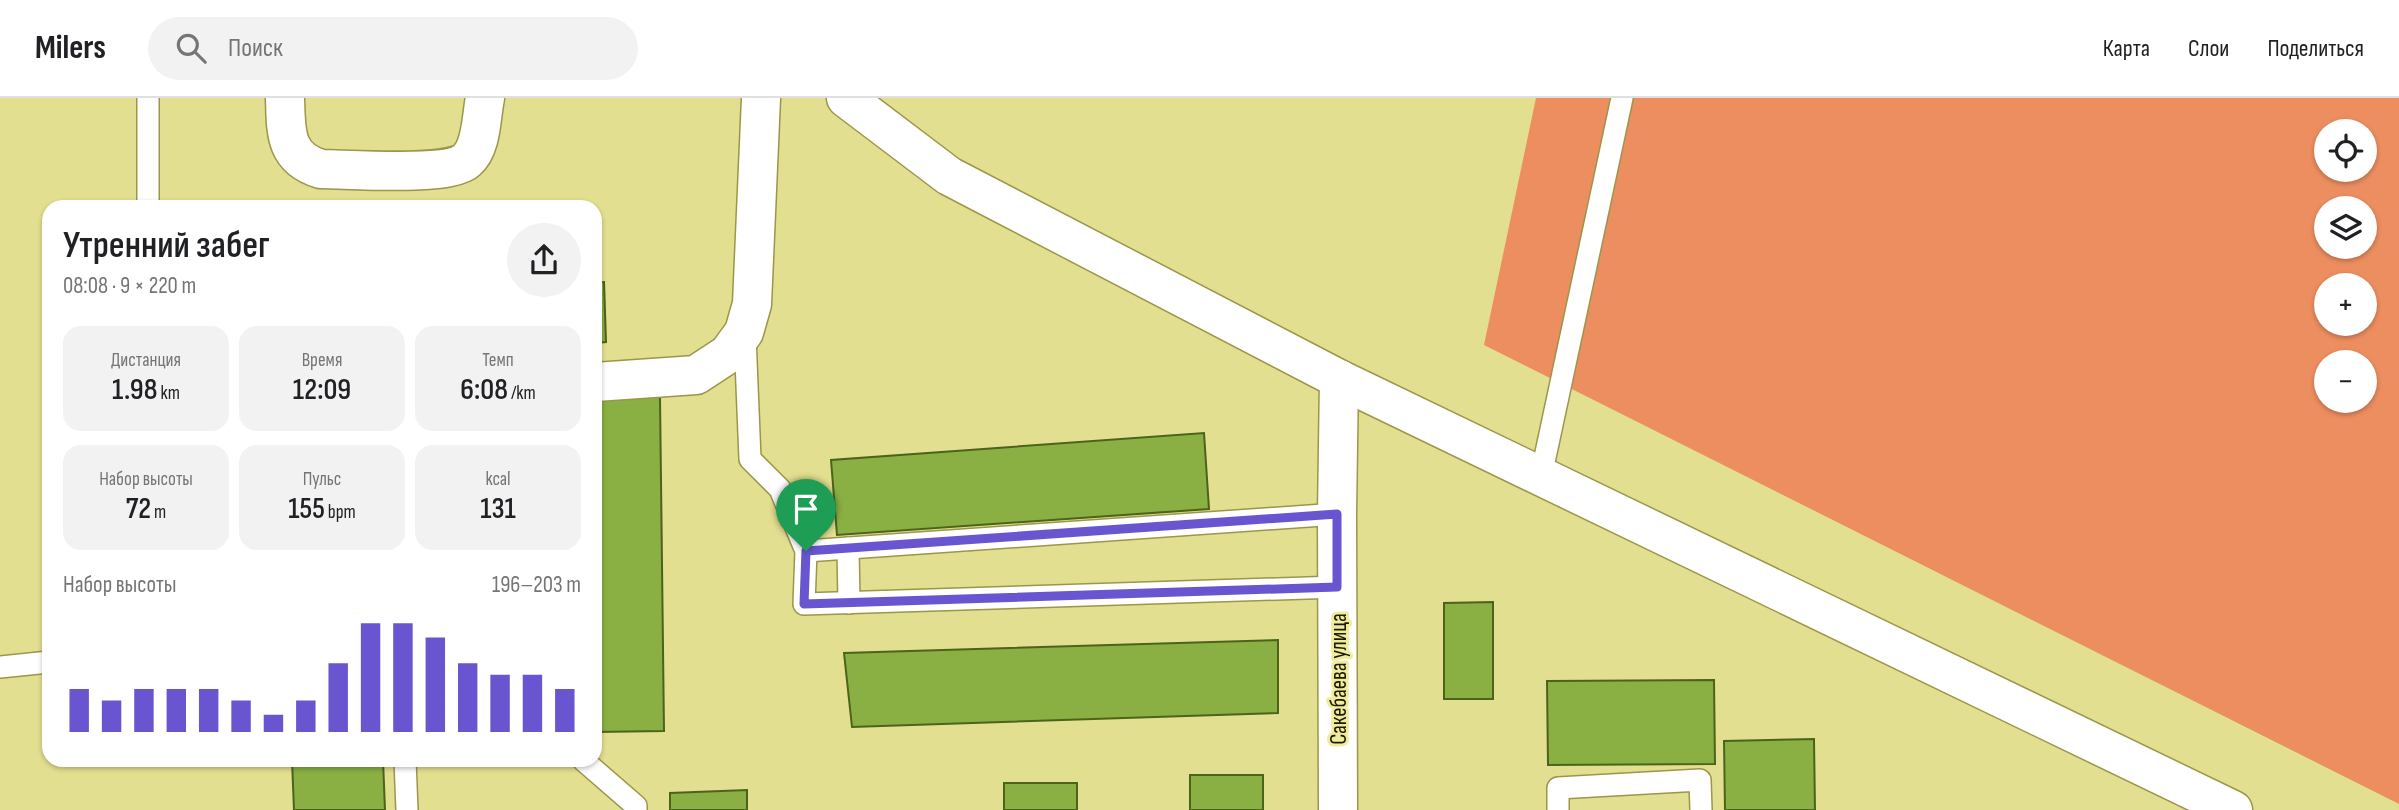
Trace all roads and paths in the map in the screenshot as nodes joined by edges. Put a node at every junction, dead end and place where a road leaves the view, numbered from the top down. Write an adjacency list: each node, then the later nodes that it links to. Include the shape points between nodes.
1 (148, 98): 7 (lane)
2 (285, 98): 3 (street, via 289,142 297,158 307,165 421,171 468,160 477,142)
3 (485, 98)
4 (761, 98): 8 (street, via 752,304)
5 (846, 98): 9 (street, via 949,176)
6 (1622, 98): 11 (lane)
7 (148, 200)
8 (744, 332): 10 (street, via 728,354 696,375); 14 (lane, via 750,459 780,489)
9 (1339, 379): 11 (street); 12 (street, Сакебаева улица)
10 (602, 382)
11 (1541, 476): 26 (street)
12 (1337, 514): 13 (lane); 15 (street, Сакебаева улица)
13 (848, 548): 14 (lane); 16 (lane)
14 (806, 551): 16 (lane, via 804,604)
15 (1337, 587): 16 (lane); 23 (street, Сакебаева улица)
16 (849, 603)
17 (42, 663): 18 (lane)
18 (0, 667)
19 (405, 767): 21 (lane)
20 (591, 767): 22 (lane)
21 (407, 810)
22 (636, 810)
23 (1338, 810)
24 (1558, 810): 25 (lane, via 1558,788 1700,780)
25 (1701, 810)
26 (2233, 810)

